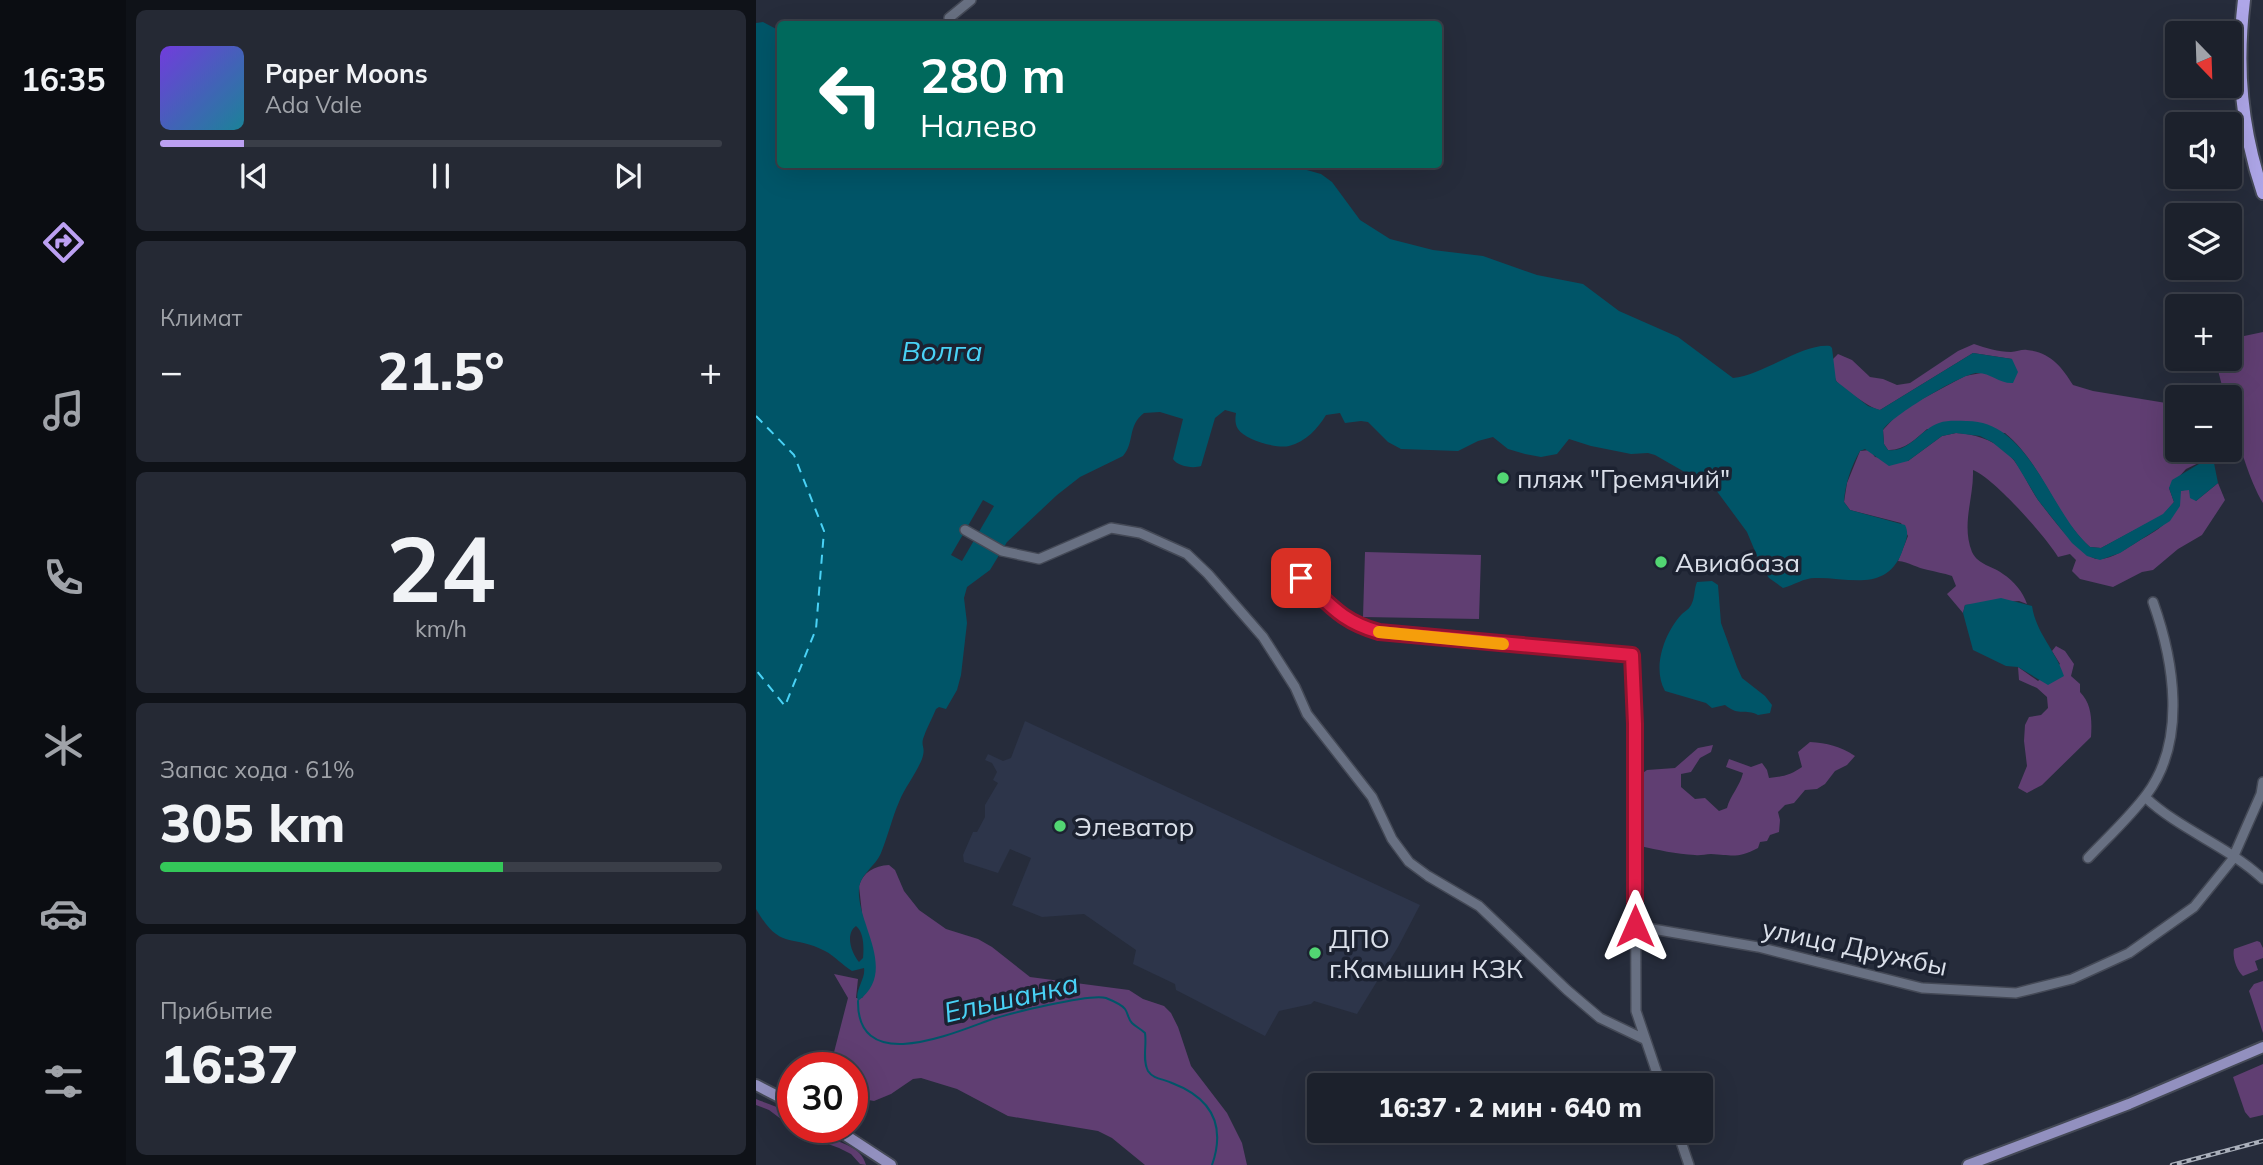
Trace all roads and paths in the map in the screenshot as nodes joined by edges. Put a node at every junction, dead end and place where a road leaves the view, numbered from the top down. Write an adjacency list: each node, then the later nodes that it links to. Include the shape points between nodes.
1 (971, 0): 3 (street)
2 (2244, 0): 4 (highway, via 2241,95)
3 (949, 18)
4 (2263, 193)
5 (965, 530): 14 (street, via 1002,551 1039,559 1111,528 1140,533 1187,554 1264,637 1307,714 1372,797 1409,862 1479,906 1600,1018)
6 (1301, 578): 13 (street, via 1340,615 1379,632 1632,655)
7 (2153, 602): 9 (street, via 2172,669 2174,712 2165,758)
8 (2263, 782): 10 (street, улица Дружбы)
9 (2145, 797): 10 (street); 11 (street)
10 (2233, 856): 12 (street); 13 (street, улица Дружбы, via 2194,907 2129,953 2071,979 2016,993 1922,988 1758,947)
11 (2088, 858)
12 (2263, 879)
13 (1635, 926): 14 (street, via 1636,1011)
14 (1644, 1040): 16 (street)
15 (2263, 1048): 23 (main road)
16 (1656, 1073)
17 (756, 1085): 18 (main road)
18 (777, 1096)
19 (857, 1143): 21 (main road)
20 (1681, 1143): 22 (street)
21 (891, 1165)
22 (1689, 1165)
23 (1968, 1165)

